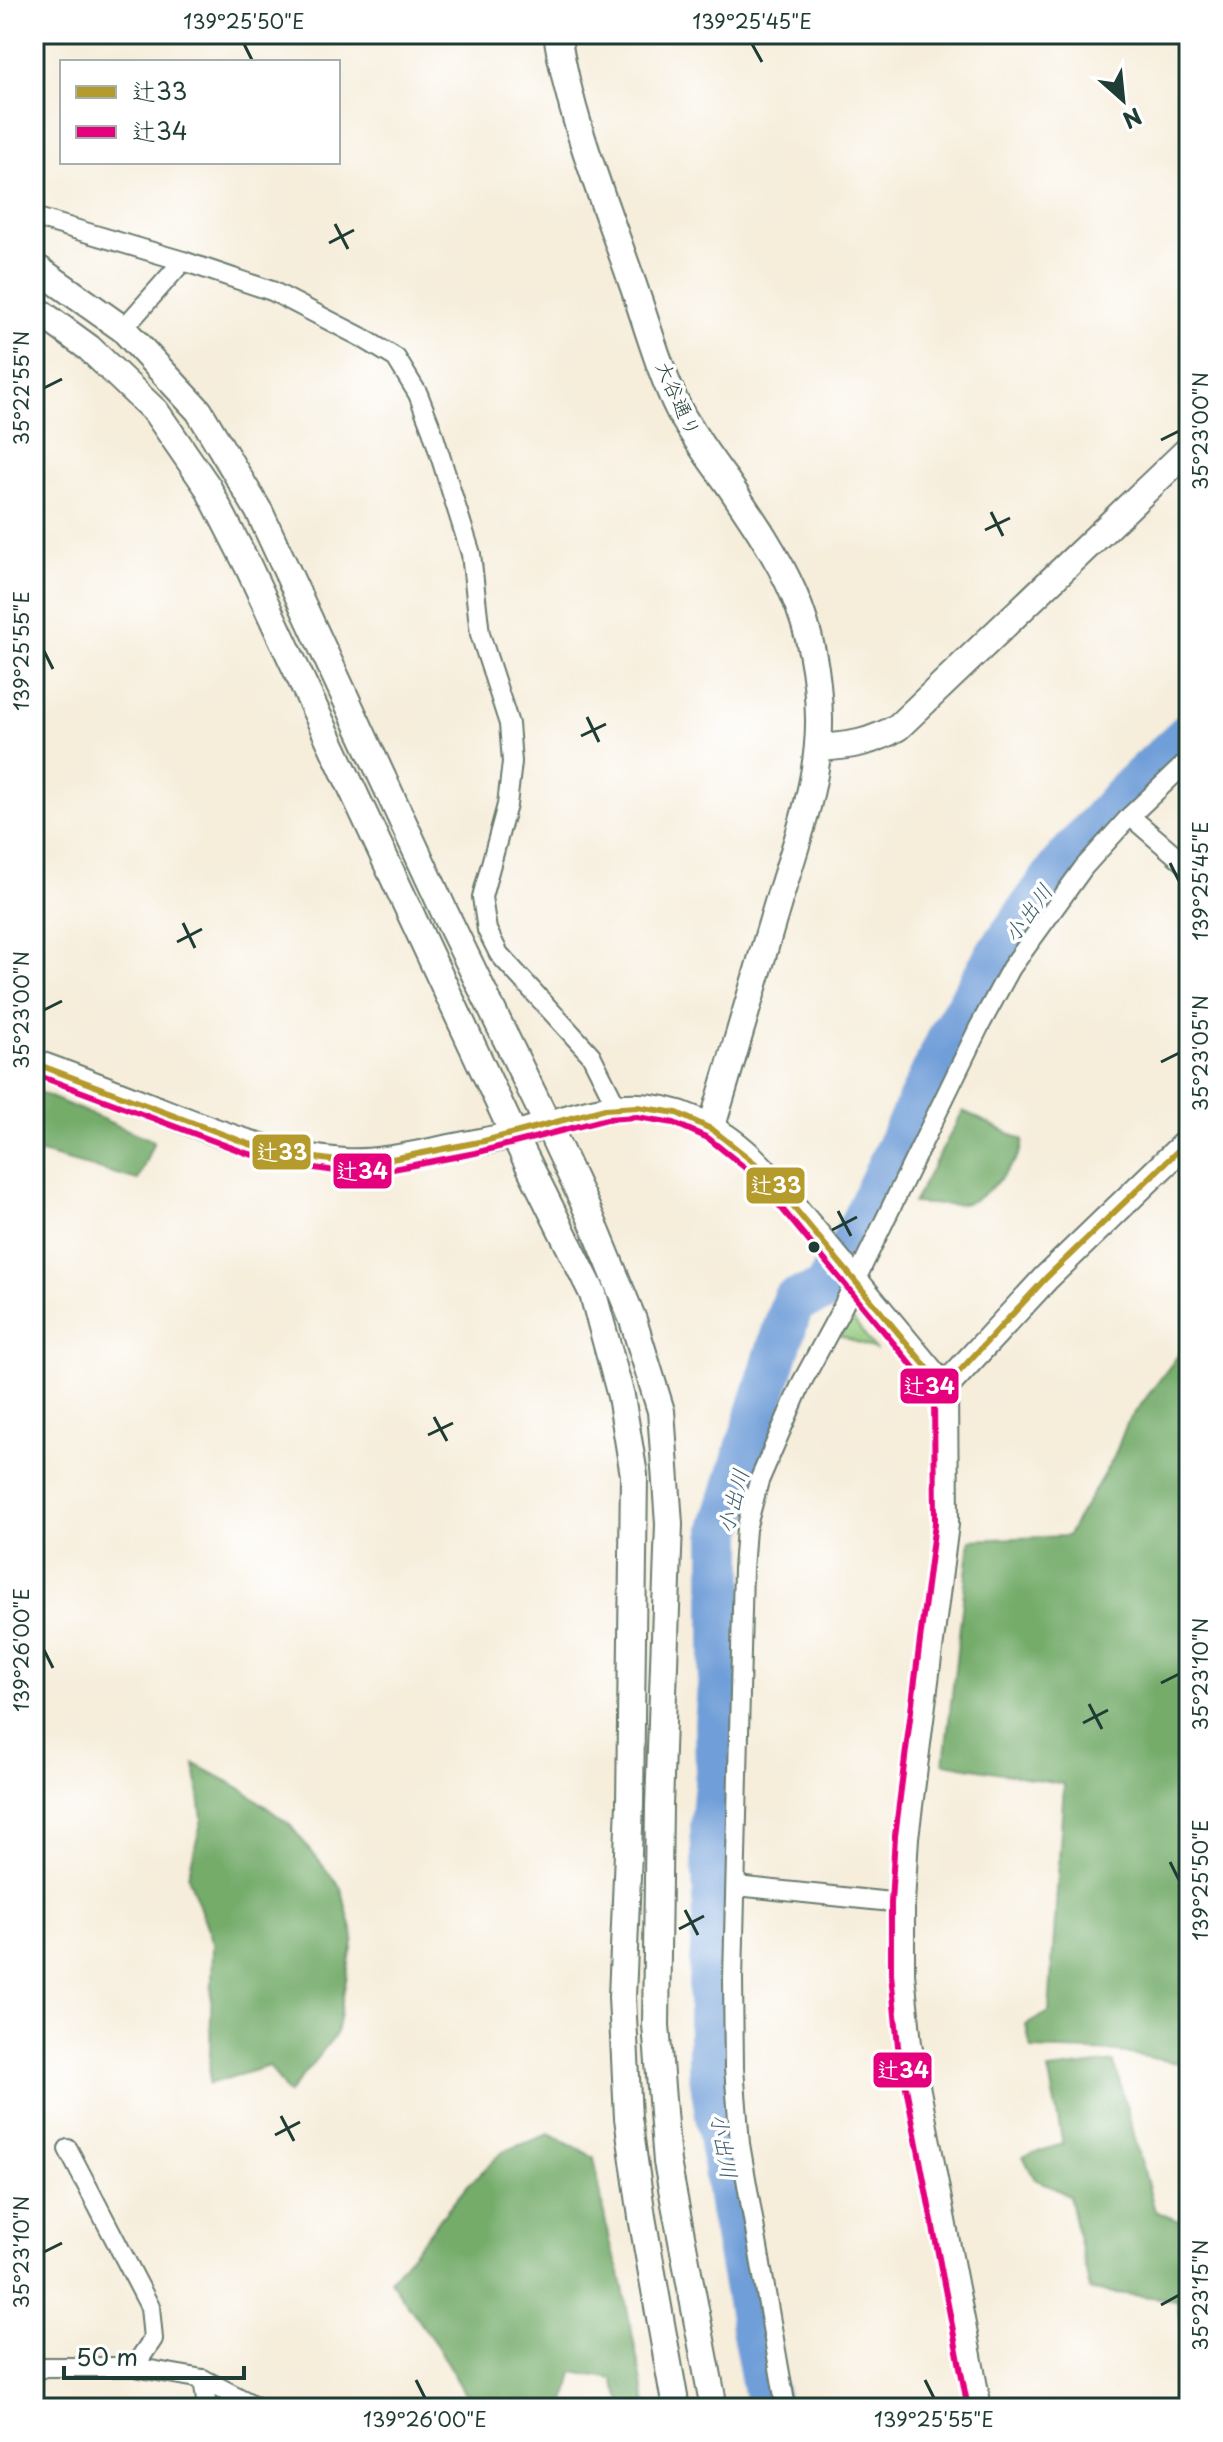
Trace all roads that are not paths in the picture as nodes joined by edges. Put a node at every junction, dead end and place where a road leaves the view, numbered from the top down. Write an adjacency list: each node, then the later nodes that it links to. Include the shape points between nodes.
1 (557, 34): 8 (street, 大谷通り, via 601,191 678,408 775,556 802,610 812,649)
2 (34, 217): 3 (street)
3 (183, 261): 6 (street); 13 (street, via 272,291 361,337 396,358 418,394 471,554 480,634 509,724 507,805 482,897 487,930 499,954 591,1055)
4 (34, 266): 6 (street)
5 (34, 308): 16 (street, via 89,348 156,412 207,486)
6 (123, 329): 14 (street, via 199,411 260,513)
7 (1189, 449): 8 (street, via 898,727 854,746)
8 (819, 748): 15 (street, 大谷通り, via 803,820)
9 (1189, 760): 10 (street)
10 (1130, 816): 11 (street); 18 (street, via 1084,867 1011,968)
11 (1189, 867)
12 (34, 1063): 16 (street, via 246,1145 293,1156 347,1162 397,1158)
13 (617, 1107): 14 (street); 15 (street, via 674,1113)
14 (548, 1125): 16 (street); 29 (street, via 633,1320 661,1411 669,1524 656,2025 667,2162)
15 (712, 1126): 18 (street, via 761,1168)
16 (514, 1135): 28 (street, via 593,1294 621,1396 634,1475 622,1997 628,2118)
17 (1189, 1140): 19 (street, via 1046,1278)
18 (844, 1269): 19 (street); 20 (street, via 759,1481 746,1529)
19 (944, 1388): 21 (street, via 945,1524)
20 (736, 1886): 21 (street); 30 (street, via 734,2068 740,2144)
21 (901, 1903): 31 (street, via 908,2044)
22 (68, 2149): 23 (street, via 150,2307 153,2339)
23 (134, 2367): 24 (street); 25 (street)
24 (34, 2371)
25 (203, 2379): 26 (street); 27 (street)
26 (207, 2408)
27 (259, 2408)
28 (676, 2408)
29 (714, 2408)
30 (786, 2408)
31 (978, 2408)

